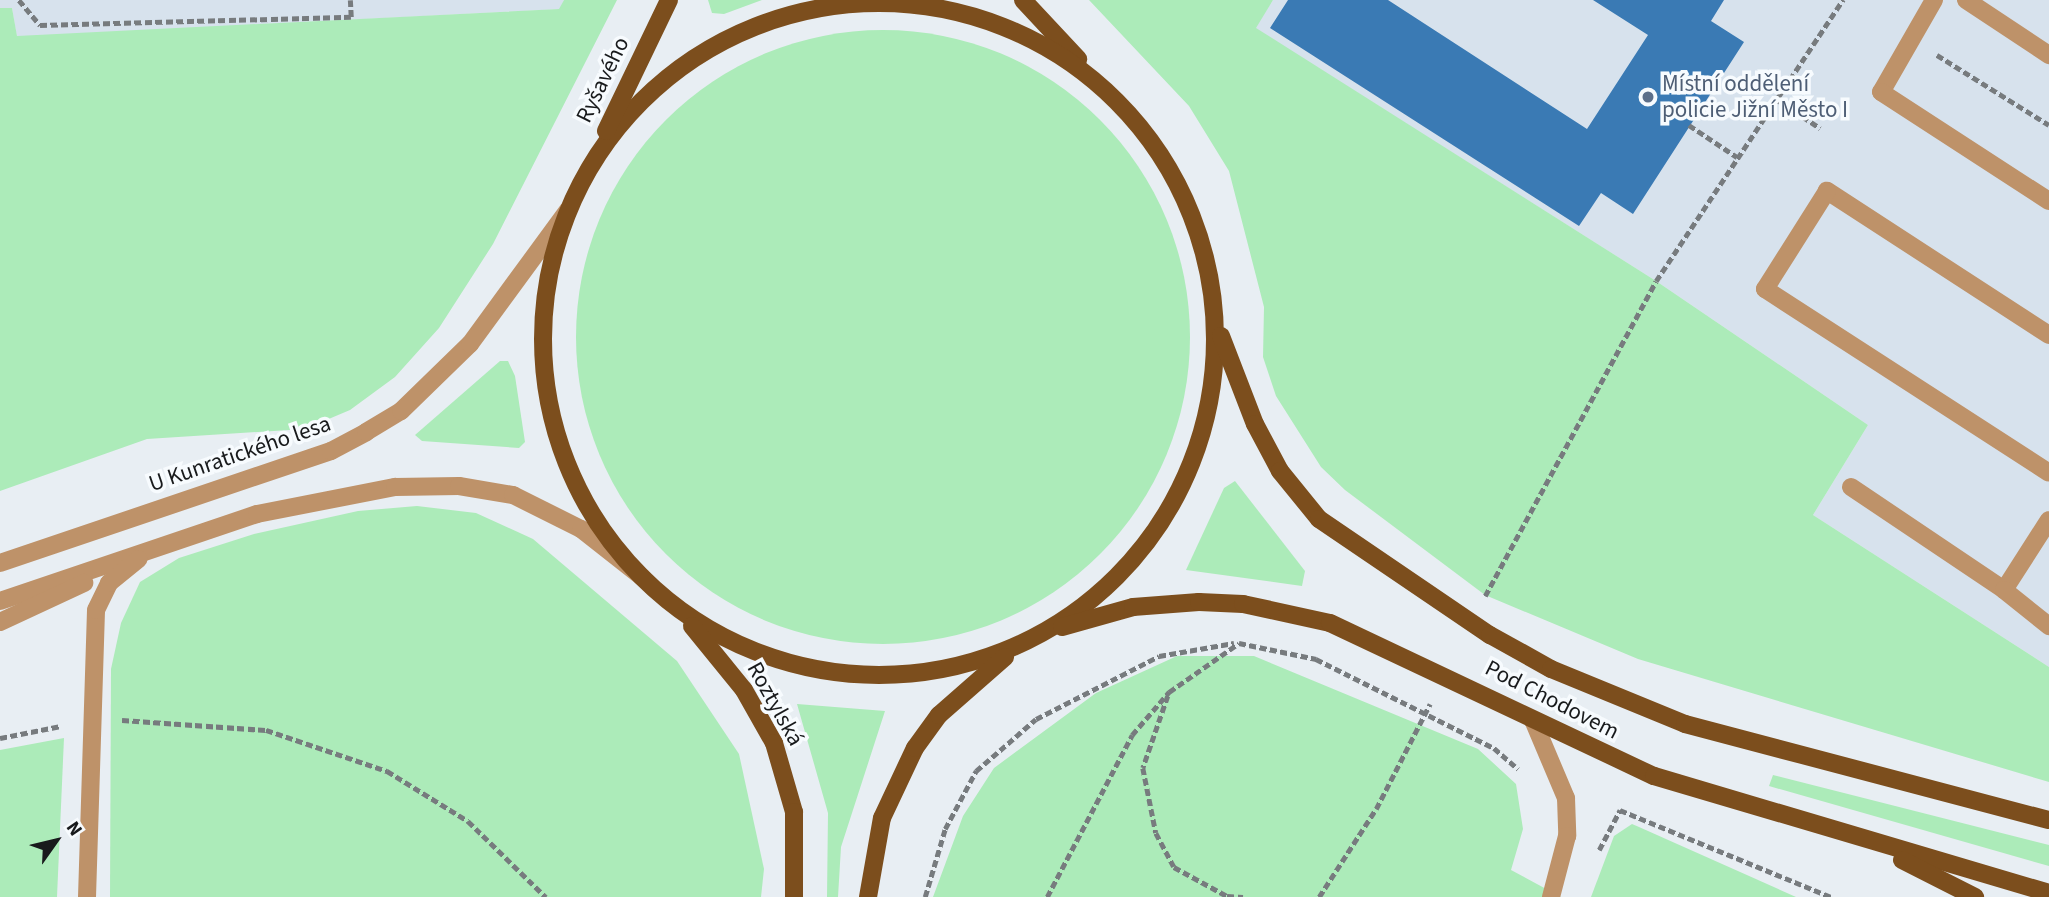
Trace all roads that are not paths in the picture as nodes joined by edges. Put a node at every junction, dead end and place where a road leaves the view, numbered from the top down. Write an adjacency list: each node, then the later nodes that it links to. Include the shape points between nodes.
1 (669, 0): 7 (main road, Ryšavého)
2 (1023, 0): 6 (main road)
3 (1934, 0): 8 (street, via 1881,92)
4 (1966, 0): 5 (street)
5 (2049, 55)
6 (1118, 103): 7 (main road, via 1061,56 997,23 901,3 820,7 732,35 679,68 619,125); 10 (main road, via 1179,188)
7 (581, 182): 9 (main road)
8 (2049, 201)
9 (568, 210): 16 (street, U Kunratického lesa, via 470,344 401,411 331,451); 17 (main road, via 544,307 548,398 569,469 589,509)
10 (1212, 293): 23 (main road, via 1212,391 1203,433 1174,501 1111,584); 25 (main road, Pod Chodovem, via 1228,362 1280,471 1319,519 1411,586 1551,669 1685,724)
11 (2049, 335): 12 (street, via 1827,191 1765,289)
12 (2049, 472)
13 (1852, 486): 18 (street)
14 (2049, 520): 18 (street)
15 (150, 551): 17 (street, via 309,501 396,487 459,486 544,509); 20 (street); 21 (street); 28 (street, via 108,583 96,610)
16 (0, 563)
17 (642, 577): 19 (main road)
18 (2004, 590): 22 (street)
19 (665, 598): 23 (main road, Pod Chodovem, via 756,653 841,674 924,673); 29 (main road, Roztylská, via 722,661 774,743 794,812)
20 (0, 601)
21 (0, 622)
22 (2049, 626)
23 (1026, 643): 24 (main road, Pod Chodovem, via 1133,607 1242,604 1377,641); 30 (main road, via 939,715 915,748 882,818)
24 (1533, 720): 26 (main road, Pod Chodovem, via 1654,776); 31 (street, via 1566,798 1565,846)
25 (2049, 820)
26 (1868, 842): 27 (main road, Pod Chodovem); 32 (main road)
27 (2049, 893)
28 (87, 897)
29 (794, 897)
30 (868, 897)
31 (1551, 897)
32 (1975, 897)

